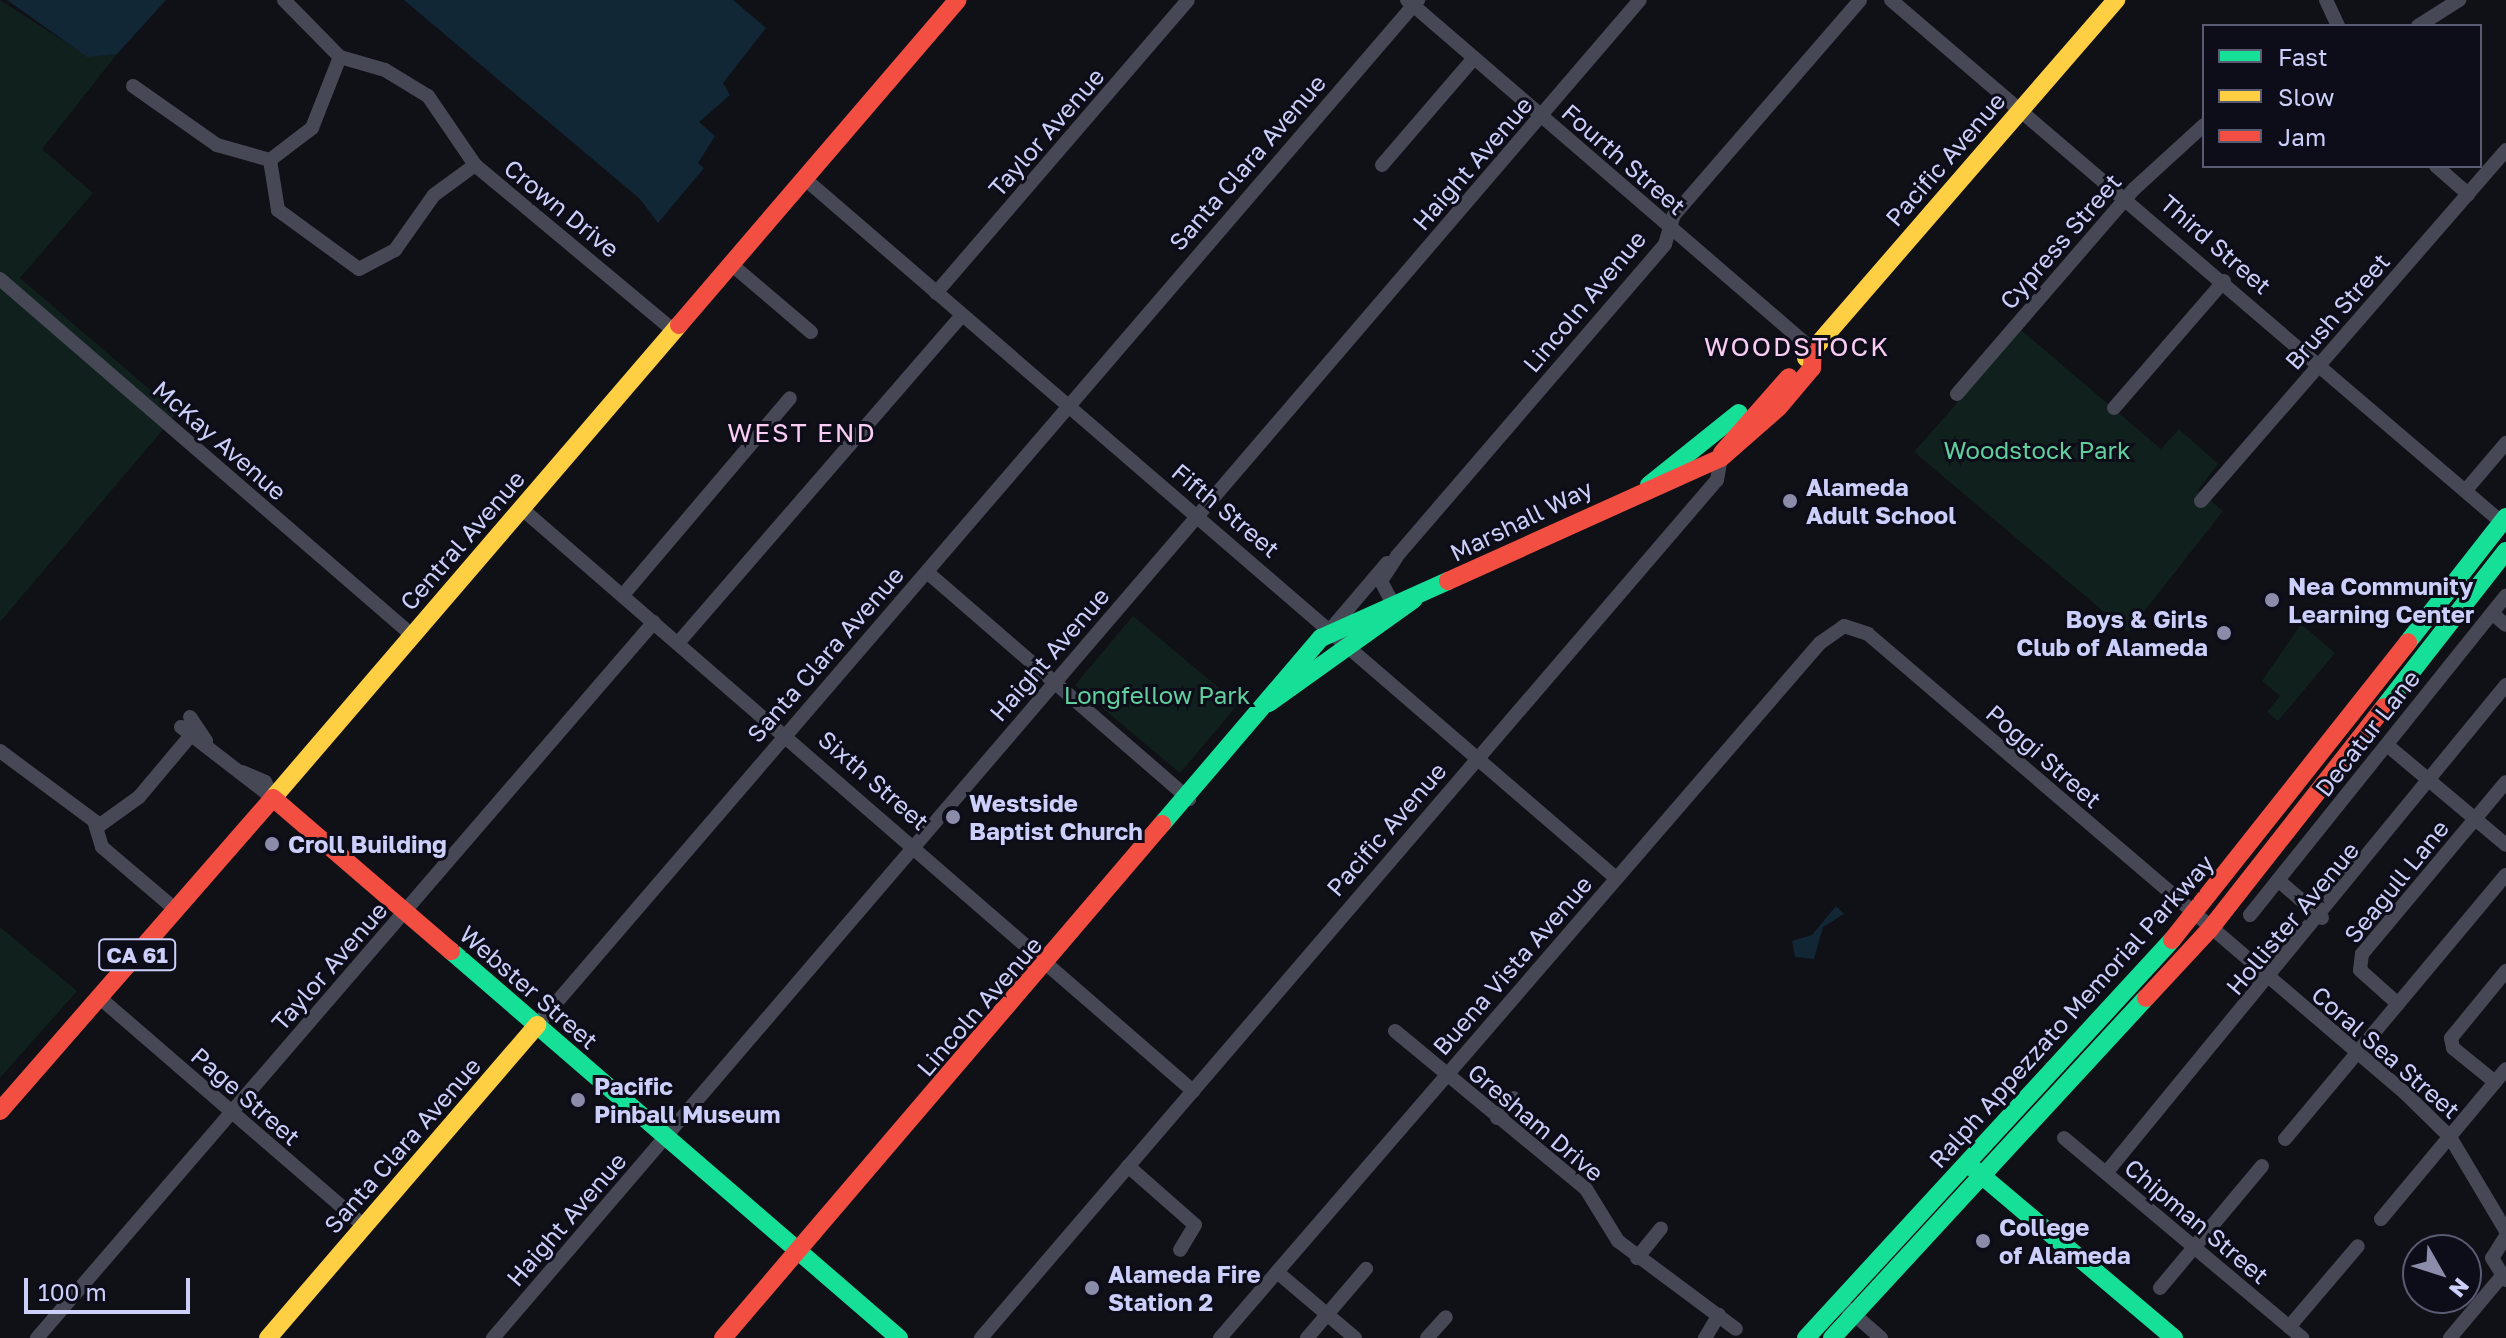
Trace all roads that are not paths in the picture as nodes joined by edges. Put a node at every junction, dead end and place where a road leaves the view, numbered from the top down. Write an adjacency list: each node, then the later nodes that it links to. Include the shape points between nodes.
1 (284, 0): 13 (street, Crown Drive)
2 (958, 0): 24 (street, Central Avenue)
3 (1188, 0): 31 (street, Taylor Avenue)
4 (1640, 0): 17 (street, Haight Avenue)
5 (1860, 0): 27 (street, Lincoln Avenue, via 1674,215)
6 (1891, 0): 16 (street, Third Street)
7 (2114, 0): 16 (street, Pacific Avenue)
8 (2326, 0): 11 (street)
9 (2459, 0): 12 (street)
10 (1412, 2): 14 (street, Fourth Street); 39 (street, Santa Clara Avenue)
11 (2337, 24)
12 (2421, 24)
13 (340, 57): 20 (street, via 312,128); 21 (street, Crown Drive, via 385,70 428,96)
14 (1474, 58): 17 (street, Fourth Street); 22 (street)
15 (133, 86): 20 (street, via 217,145)
16 (2021, 108): 26 (street, Third Street); 35 (street, Pacific Avenue)
17 (1541, 116): 27 (street, Fourth Street); 48 (street, Haight Avenue)
18 (2202, 127): 26 (street, Cypress Street)
19 (2506, 150): 25 (street, Brush Street)
20 (270, 160): 21 (street, via 278,210 359,269 395,250 434,195)
21 (475, 165): 33 (street, Crown Drive)
22 (1382, 165)
23 (2438, 168): 25 (street)
24 (805, 179): 28 (street, Central Avenue); 31 (street, Fifth Street)
25 (2468, 194): 36 (street, Brush Street)
26 (2128, 196): 30 (street, Third Street); 37 (street, Cypress Street)
27 (1670, 229): 35 (street, Fourth Street); 51 (street, Lincoln Avenue)
28 (731, 264): 33 (street, Central Avenue); 34 (street)
29 (0, 279): 62 (street, McKay Avenue)
30 (2224, 281): 36 (street, Third Street); 40 (street)
31 (936, 293): 32 (street, Fifth Street)
32 (962, 315): 39 (street, Fifth Street); 63 (street)
33 (674, 331): 47 (street, Central Avenue)
34 (811, 332)
35 (1813, 350): 41 (street, Pacific Avenue, via 1798,353); 43 (street, via 1733,435)
36 (2321, 364): 45 (street, Third Street); 46 (street, Brush Street)
37 (1957, 394)
38 (790, 398): 53 (street)
39 (1069, 407): 48 (street, Fifth Street); 52 (street, Santa Clara Avenue)
40 (2114, 408)
41 (1711, 437): 44 (street, Marshall Way)
42 (2506, 443): 45 (street)
43 (1721, 458): 44 (street, Marshall Way); 72 (street, Pacific Avenue, via 1717,480)
44 (1649, 485): 55 (street, Marshall Way)
45 (2466, 490): 49 (street, Third Street)
46 (2201, 501)
47 (521, 508): 53 (street, Sixth Street); 62 (street, Central Avenue)
48 (1196, 518): 61 (street, Fifth Street); 65 (street, Haight Avenue)
49 (2505, 522): 86 (street, Ralph Appezzato Memorial Parkway)
50 (2506, 551): 89 (street, Ralph Appezzato Memorial Parkway)
51 (1397, 556): 56 (street, Lincoln Avenue, via 1381,581); 61 (street, Lincoln Avenue)
52 (927, 572): 65 (street); 69 (street, Santa Clara Avenue)
53 (623, 595): 58 (street, Sixth Street)
54 (2506, 596): 57 (street, Decatur Lane)
55 (1414, 599): 56 (street, Marshall Way); 64 (street, Marshall Way)
56 (1392, 602): 61 (street, Marshall Way)
57 (2492, 613): 59 (street); 70 (street, Decatur Lane)
58 (654, 622): 63 (street, Sixth Street); 85 (street, Taylor Avenue)
59 (2506, 625)
60 (1844, 626): 82 (street, Buena Vista Avenue, via 1820,643); 86 (street, Poggi Street, via 1868,634)
61 (1330, 630): 64 (street, Fifth Street); 66 (street); 68 (street, Lincoln Avenue)
62 (412, 635): 75 (street, Central Avenue)
63 (678, 643): 69 (street, Sixth Street)
64 (1348, 645): 66 (street, Lincoln Avenue); 72 (street, Fifth Street)
65 (1055, 682): 76 (street); 79 (street, Haight Avenue)
66 (1299, 684): 68 (street, Lincoln Avenue)
67 (2506, 685): 74 (street, Hollister Avenue)
68 (1269, 703): 76 (street, Lincoln Avenue)
69 (788, 733): 79 (street, Sixth Street); 95 (street, Santa Clara Avenue)
70 (2387, 745): 74 (street); 83 (street, Decatur Lane)
71 (0, 751): 78 (street)
72 (1477, 759): 82 (street, Fifth Street); 101 (street, Pacific Avenue)
73 (2506, 782): 77 (street)
74 (2431, 783): 77 (street); 88 (street, Hollister Avenue)
75 (273, 798): 78 (street, Webster Street, via 256,791 242,772 187,726 128,807); 84 (street, Central Avenue / CA 61); 85 (street, Webster Street)
76 (1189, 799): 90 (street, Lincoln Avenue)
77 (2475, 819): 80 (street); 94 (street, Seagull Lane, via 2362,954 2360,970)
78 (95, 824): 84 (street, via 102,847)
79 (914, 843): 90 (street, Sixth Street); 106 (street, Haight Avenue)
80 (2506, 845)
81 (2506, 875): 94 (street)
82 (1616, 878): 99 (street, Buena Vista Avenue)
83 (2278, 880): 87 (street, Decatur Lane); 88 (street)
84 (176, 910): 93 (street, Central Avenue / CA 61)
85 (405, 912): 95 (street, Webster Street); 104 (street, Taylor Avenue)
86 (2195, 915): 89 (street, Poggi Street); 110 (street, Ralph Appezzato Memorial Parkway)
87 (2250, 915)
88 (2322, 918): 92 (street, Hollister Avenue)
89 (2210, 929): 92 (street, Coral Sea Street); 114 (street, Ralph Appezzato Memorial Parkway)
90 (1048, 962): 101 (street, Sixth Street); 122 (street, Lincoln Avenue)
91 (2506, 971): 100 (street, via 2451,1038 2458,1053)
92 (2269, 980): 97 (street, Coral Sea Street); 113 (street, Hollister Avenue)
93 (100, 998): 103 (street, Central Avenue / CA 61); 104 (street, Page Street)
94 (2398, 1004): 97 (street)
95 (537, 1025): 106 (street, Webster Street); 116 (street, Santa Clara Avenue)
96 (1395, 1031): 99 (street, Gresham Drive)
97 (2356, 1054): 107 (street, Coral Sea Street); 109 (street)
98 (2506, 1069): 100 (street)
99 (1446, 1076): 105 (street, Gresham Drive); 125 (street, Buena Vista Avenue)
100 (2495, 1082): 107 (street)
101 (1193, 1091): 111 (street, Pacific Avenue)
102 (1514, 1098): 105 (street)
103 (0, 1111)
104 (232, 1112): 116 (street, Page Street); 134 (street, Taylor Avenue)
105 (1497, 1118): 123 (street, Gresham Drive, via 1586,1189 1618,1241)
106 (665, 1135): 122 (street, Webster Street); 136 (street, Haight Avenue)
107 (2450, 1137): 115 (street); 118 (street, Coral Sea Street)
108 (2064, 1138): 113 (street, Chipman Street)
109 (2285, 1139)
110 (1967, 1163): 114 (street); 128 (street, Ralph Appezzato Memorial Parkway)
111 (1128, 1166): 121 (street, via 1195,1225); 139 (street, Pacific Avenue)
112 (2262, 1166): 120 (street)
113 (2106, 1173): 120 (street, Chipman Street)
114 (1982, 1176): 128 (street, Ralph Appezzato Memorial Parkway); 148 (street)
115 (2388, 1217)
116 (364, 1226): 135 (street, Santa Clara Avenue)
117 (1661, 1228): 123 (street)
118 (2506, 1233): 126 (street, via 2492,1258)
119 (2358, 1246): 132 (street)
120 (2194, 1247): 127 (street); 132 (street, Chipman Street)
121 (1180, 1250)
122 (799, 1251): 137 (street, Lincoln Avenue); 138 (street, Webster Street)
123 (1637, 1258): 130 (street, Gresham Drive)
124 (1366, 1269): 129 (street)
125 (1277, 1272): 129 (street); 140 (street, Buena Vista Avenue)
126 (2504, 1278): 150 (street)
127 (2160, 1288)
128 (1847, 1308): 145 (street, Ralph Appezzato Memorial Parkway); 146 (street, Ralph Appezzato Memorial Parkway); 147 (street)
129 (1329, 1313): 141 (street); 142 (street)
130 (1719, 1315): 133 (street, Gresham Drive); 144 (street)
131 (1446, 1317): 143 (street)
132 (2289, 1327): 149 (street, Chipman Street)
133 (1736, 1329)
134 (37, 1338)
135 (268, 1338)
136 (493, 1338)
137 (723, 1338)
138 (899, 1338)
139 (981, 1338)
140 (1220, 1338)
141 (1307, 1338)
142 (1355, 1338)
143 (1427, 1338)
144 (1705, 1338)
145 (1806, 1338)
146 (1832, 1338)
147 (1881, 1338)
148 (2174, 1338)
149 (2302, 1338)
150 (2450, 1338)

